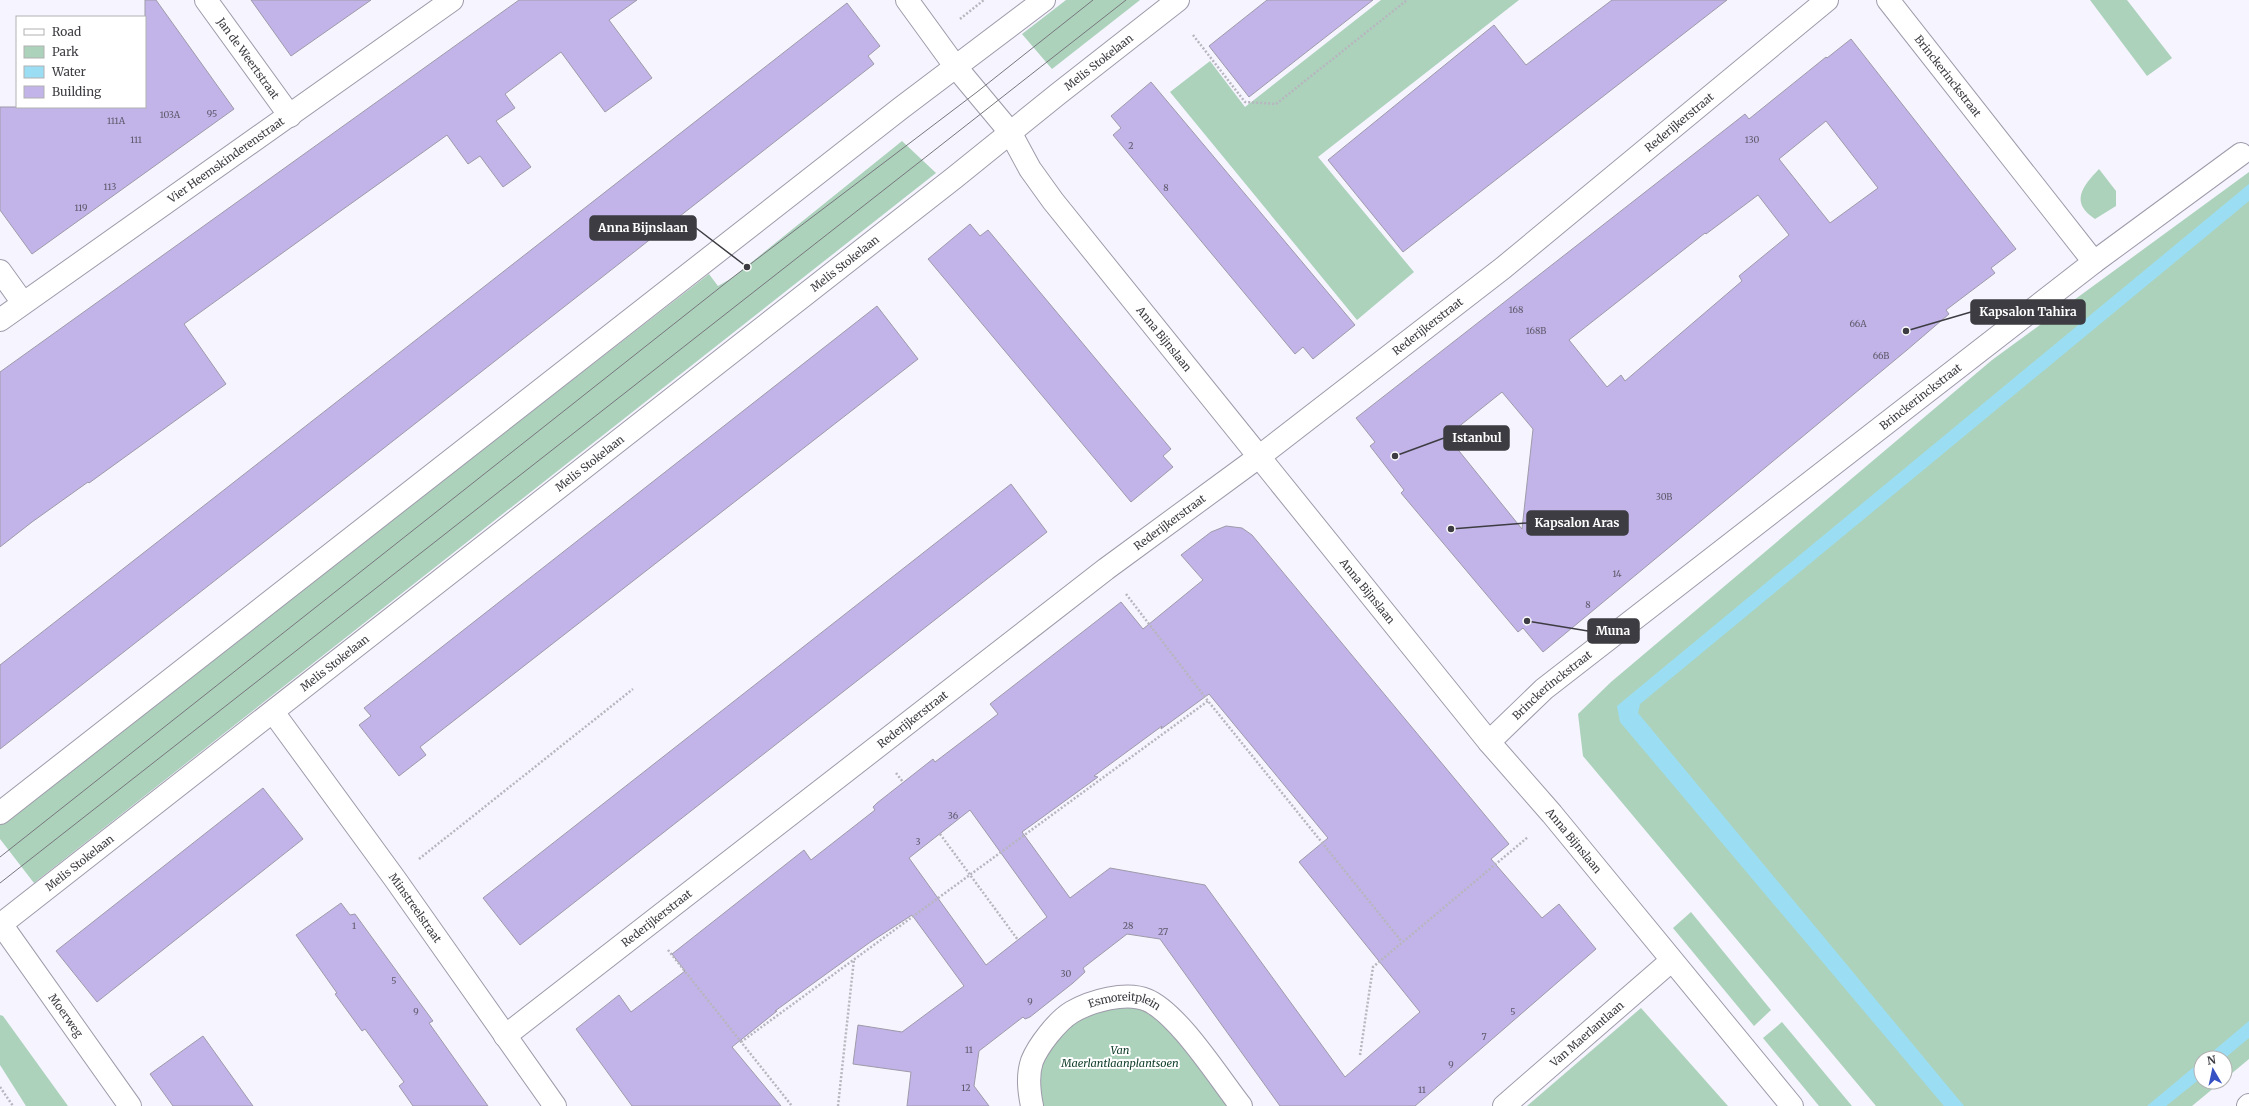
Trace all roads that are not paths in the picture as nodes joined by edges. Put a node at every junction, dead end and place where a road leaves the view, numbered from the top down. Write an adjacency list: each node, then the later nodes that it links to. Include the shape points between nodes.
1 (206, 0): 9 (street, Jan de Weertstraat)
2 (452, 0): 9 (street, Vier Heemskinderenstraat)
3 (907, 0): 8 (street, Anna Bijnslaan)
4 (1044, 0): 8 (street)
5 (1178, 0): 10 (street, Melis Stokelaan)
6 (1827, 0): 16 (street, Rederijkerstraat, via 1503,268)
7 (1888, 0): 12 (street, Brinckerinckstraat)
8 (955, 66): 10 (street, Anna Bijnslaan); 19 (street)
9 (290, 116): 14 (street, Vier Heemskinderenstraat)
10 (1010, 132): 16 (street, Anna Bijnslaan, via 1030,169 1053,201); 17 (street, Melis Stokelaan)
11 (2241, 154): 12 (street)
12 (2094, 262): 18 (street, Brinckerinckstraat, via 1544,690)
13 (0, 271): 14 (street)
14 (23, 303): 15 (street, Vier Heemskinderenstraat)
15 (0, 320)
16 (1260, 456): 18 (street, Anna Bijnslaan); 22 (street, Rederijkerstraat, via 1106,569)
17 (273, 712): 20 (street, Melis Stokelaan); 22 (street, Minstreelstraat, via 395,879)
18 (1489, 742): 21 (street, Anna Bijnslaan, via 1552,814)
19 (0, 813)
20 (1, 925): 23 (street, Moerweg)
21 (1671, 961): 27 (street, Van Maerlantlaan); 28 (street, Anna Bijnslaan)
22 (504, 1036): 24 (street, Minstreelstraat)
23 (130, 1106)
24 (555, 1106)
25 (1032, 1106): 26 (street, Esmoreitplein, via 1028,1087 1032,1061 1047,1036 1071,1012 1113,996 1147,1000 1172,1016)
26 (1241, 1106)
27 (1504, 1106)
28 (1792, 1106)

